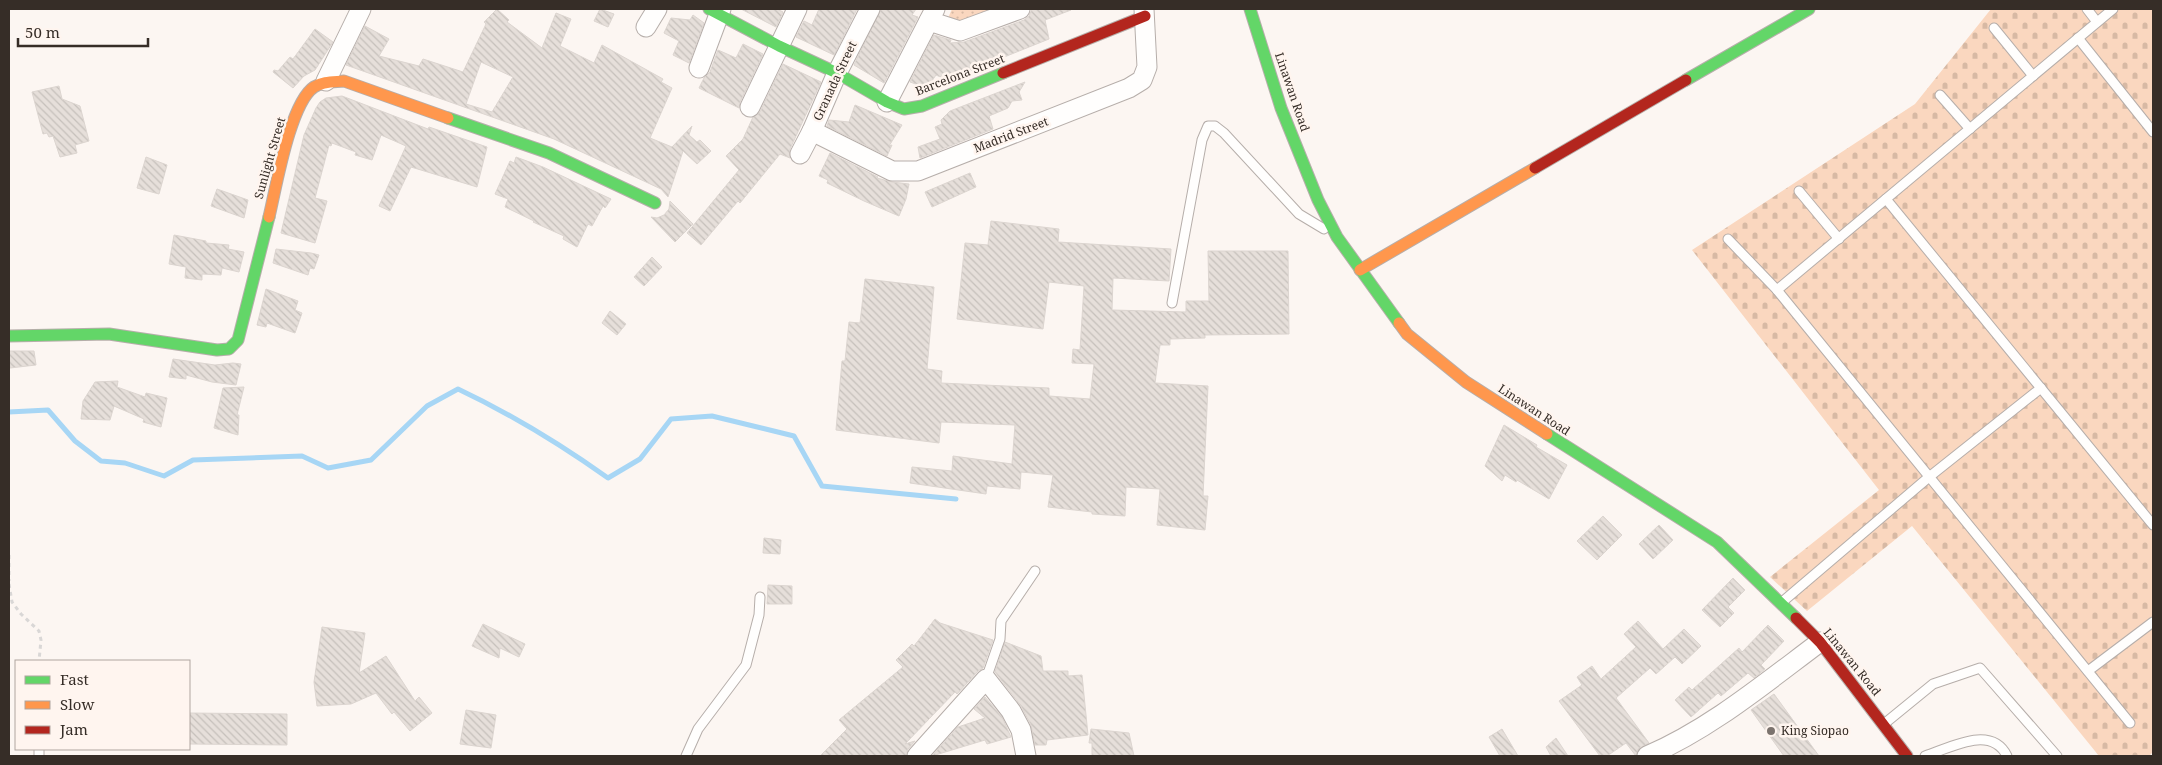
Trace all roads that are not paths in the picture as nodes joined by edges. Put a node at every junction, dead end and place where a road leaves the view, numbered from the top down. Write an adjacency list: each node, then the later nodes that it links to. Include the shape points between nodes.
1 (361, 9): 21 (street)
2 (657, 9): 14 (street)
3 (797, 9): 17 (street)
4 (870, 9): 19 (street, Granada Street)
5 (1020, 9): 12 (street, via 960,31)
6 (1250, 9): 32 (street, Linawan Road, via 1281,108 1318,200)
7 (1809, 9): 35 (street)
8 (2087, 9): 13 (lane)
9 (2113, 9): 13 (lane)
10 (716, 10): 17 (street, Barcelona Street); 18 (street)
11 (1144, 13): 23 (street, Barcelona Street, via 922,106 904,109); 26 (street, Madrid Street, via 1147,67 1142,80 1129,88 918,171 892,171)
12 (932, 15): 23 (street)
13 (2098, 22): 16 (lane)
14 (646, 27)
15 (1994, 28): 20 (lane)
16 (2078, 38): 20 (lane); 27 (lane)
17 (779, 46): 19 (street, Barcelona Street); 24 (street)
18 (699, 68)
19 (837, 73): 23 (street, Barcelona Street); 26 (street, Granada Street)
20 (2033, 76): 25 (lane)
21 (326, 81): 31 (street, via 344,82 549,153); 38 (street, Sunlight Street, via 313,86 291,126 238,340 229,349 109,334)
22 (1940, 95): 25 (lane)
23 (887, 102)
24 (750, 107)
25 (1970, 129): 30 (lane)
26 (812, 131): 28 (street, Granada Street)
27 (2153, 132)
28 (800, 154)
29 (1799, 191): 34 (lane)
30 (1886, 199): 34 (lane); 39 (lane)
31 (655, 203)
32 (1337, 237): 35 (street, Linawan Road); 37 (lane, via 1299,214 1224,133 1215,126 1208,126 1202,140)
33 (1728, 239): 36 (lane)
34 (1839, 239): 36 (lane)
35 (1360, 270): 44 (street, Linawan Road, via 1407,334 1466,382 1717,542)
36 (1777, 290): 40 (lane)
37 (1172, 303)
38 (9, 336)
39 (2041, 388): 40 (lane); 41 (lane)
40 (1929, 477): 44 (lane); 47 (lane)
41 (2153, 524)
42 (1035, 571): 48 (lane, via 1001,621 1000,639)
43 (760, 597): 52 (lane, via 759,615 746,665 698,729)
44 (1781, 603): 46 (street, Linawan Road)
45 (2153, 622): 47 (lane)
46 (1820, 642): 50 (street, Linawan Road); 51 (street)
47 (2088, 671): 49 (lane)
48 (986, 679): 53 (street); 54 (street, via 1011,711 1021,730)
49 (2130, 723)
50 (1883, 724): 56 (street, Linawan Road); 59 (lane, via 1933,684 1980,668)
51 (1671, 751): 55 (street)
52 (686, 756)
53 (917, 756)
54 (1026, 756)
55 (1647, 756)
56 (1907, 756)
57 (1925, 756): 58 (lane, via 1978,739 1997,744)
58 (2007, 756)
59 (2057, 756)

